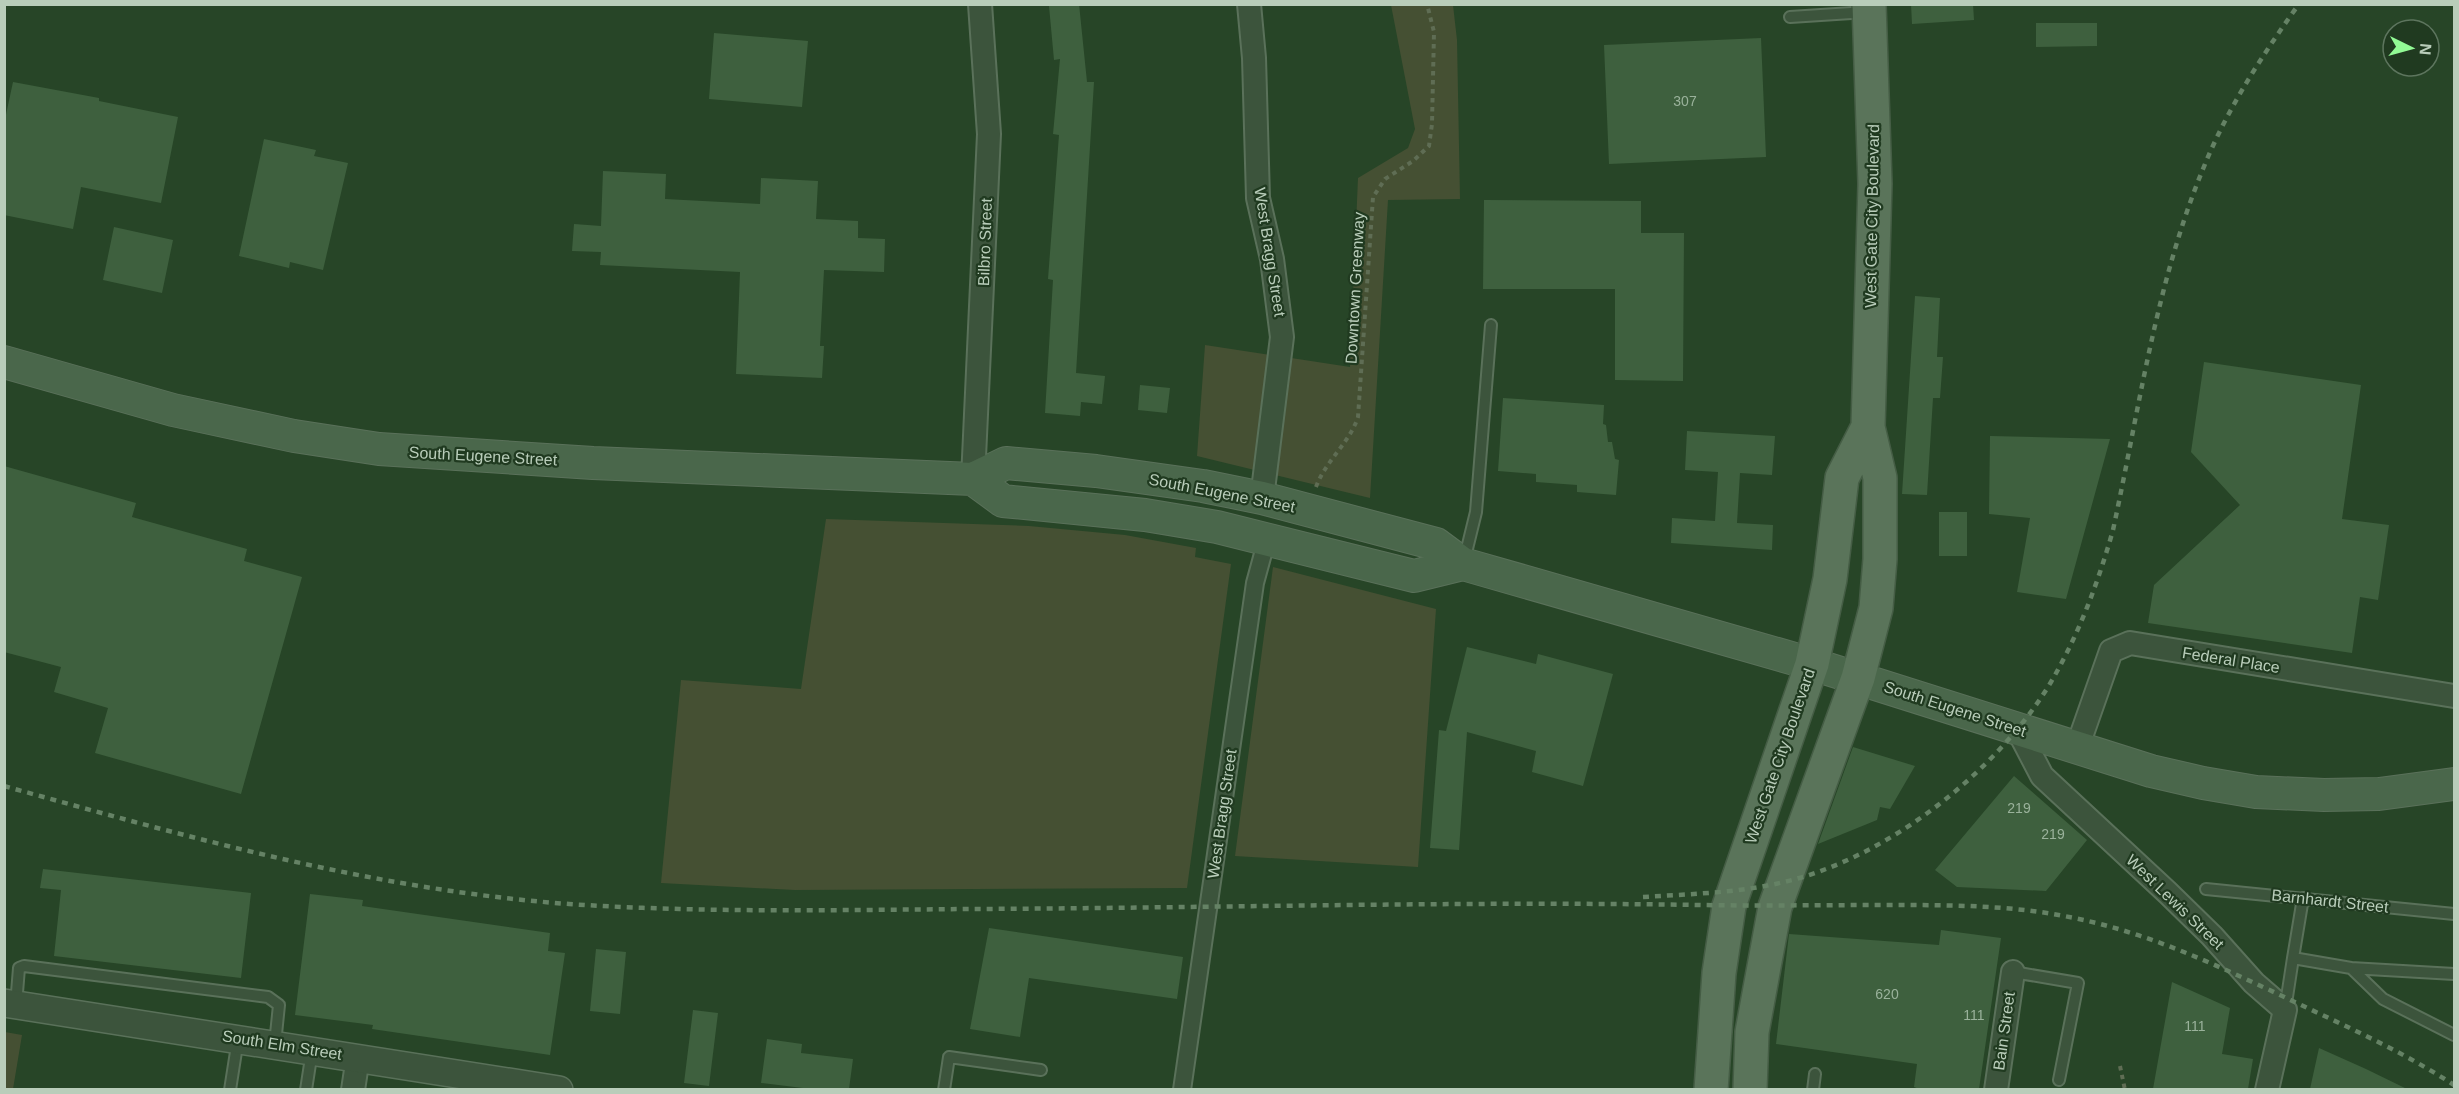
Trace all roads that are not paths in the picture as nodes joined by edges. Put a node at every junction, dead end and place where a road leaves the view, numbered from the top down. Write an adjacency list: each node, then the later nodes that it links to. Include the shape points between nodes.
1 (980, 4): 8 (street, Bilbro Street, via 989,134)
2 (1249, 4): 9 (street, West Bragg Street, via 1258,198 1274,269 1282,337)
3 (1869, 8): 4 (lane); 7 (main road, West Gate City Boulevard, via 1875,184)
4 (1790, 17)
5 (1491, 325): 11 (lane, via 1476,513)
6 (4, 362): 8 (main road, South Eugene Street, via 173,410 294,436 380,449 593,463)
7 (1868, 427): 12 (main road, West Gate City Boulevard, via 1842,478 1830,579); 13 (main road, West Gate City Boulevard, via 1880,478 1880,559 1876,608)
8 (973, 479): 9 (main road, South Eugene Street, via 1006,463 1153,478); 10 (main road, South Eugene Street, via 1003,501 1145,515)
9 (1262, 498): 11 (main road, South Eugene Street, via 1436,544)
10 (1267, 539): 11 (main road, South Eugene Street, via 1414,576); 40 (street, West Bragg Street, via 1255,583)
11 (1463, 564): 12 (main road, South Eugene Street)
12 (1812, 664): 13 (main road, South Eugene Street); 41 (main road, West Gate City Boulevard, via 1729,906 1719,973)
13 (1858, 678): 15 (main road, South Eugene Street); 42 (main road, West Gate City Boulevard, via 1775,907 1752,1032)
14 (2454, 696): 16 (street, Federal Place, via 2130,643 2111,651)
15 (2018, 730): 16 (main road, South Eugene Street); 26 (street, West Lewis Street, via 2042,776 2168,892)
16 (2077, 748): 17 (main road, South Eugene Street, via 2151,771 2256,792 2379,794)
17 (2454, 784)
18 (2206, 889): 19 (lane, Barnhardt Street)
19 (2303, 898): 20 (lane, Barnhardt Street); 21 (lane)
20 (2454, 914)
21 (2293, 958): 22 (lane); 26 (lane)
22 (2351, 968): 24 (lane); 27 (lane, via 2384,999)
23 (2013, 972): 34 (lane, via 2078,983); 44 (street, Bain Street)
24 (2454, 974)
25 (10, 1004): 28 (street, South Elm Street); 29 (lane, via 20,968 24,966 268,997 279,1005)
26 (2284, 1010): 45 (street)
27 (2454, 1035)
28 (238, 1039): 29 (street, South Elm Street); 35 (lane)
29 (275, 1044): 30 (street, South Elm Street)
30 (312, 1050): 31 (street, South Elm Street); 36 (lane)
31 (358, 1057): 37 (street); 38 (street, South Elm Street)
32 (1041, 1070): 39 (lane, via 949,1056)
33 (1815, 1074): 43 (lane)
34 (2059, 1080)
35 (230, 1089)
36 (306, 1089)
37 (353, 1089)
38 (559, 1089)
39 (944, 1089)
40 (1182, 1089)
41 (1711, 1089)
42 (1749, 1089)
43 (1814, 1089)
44 (1996, 1089)
45 (2267, 1089)

